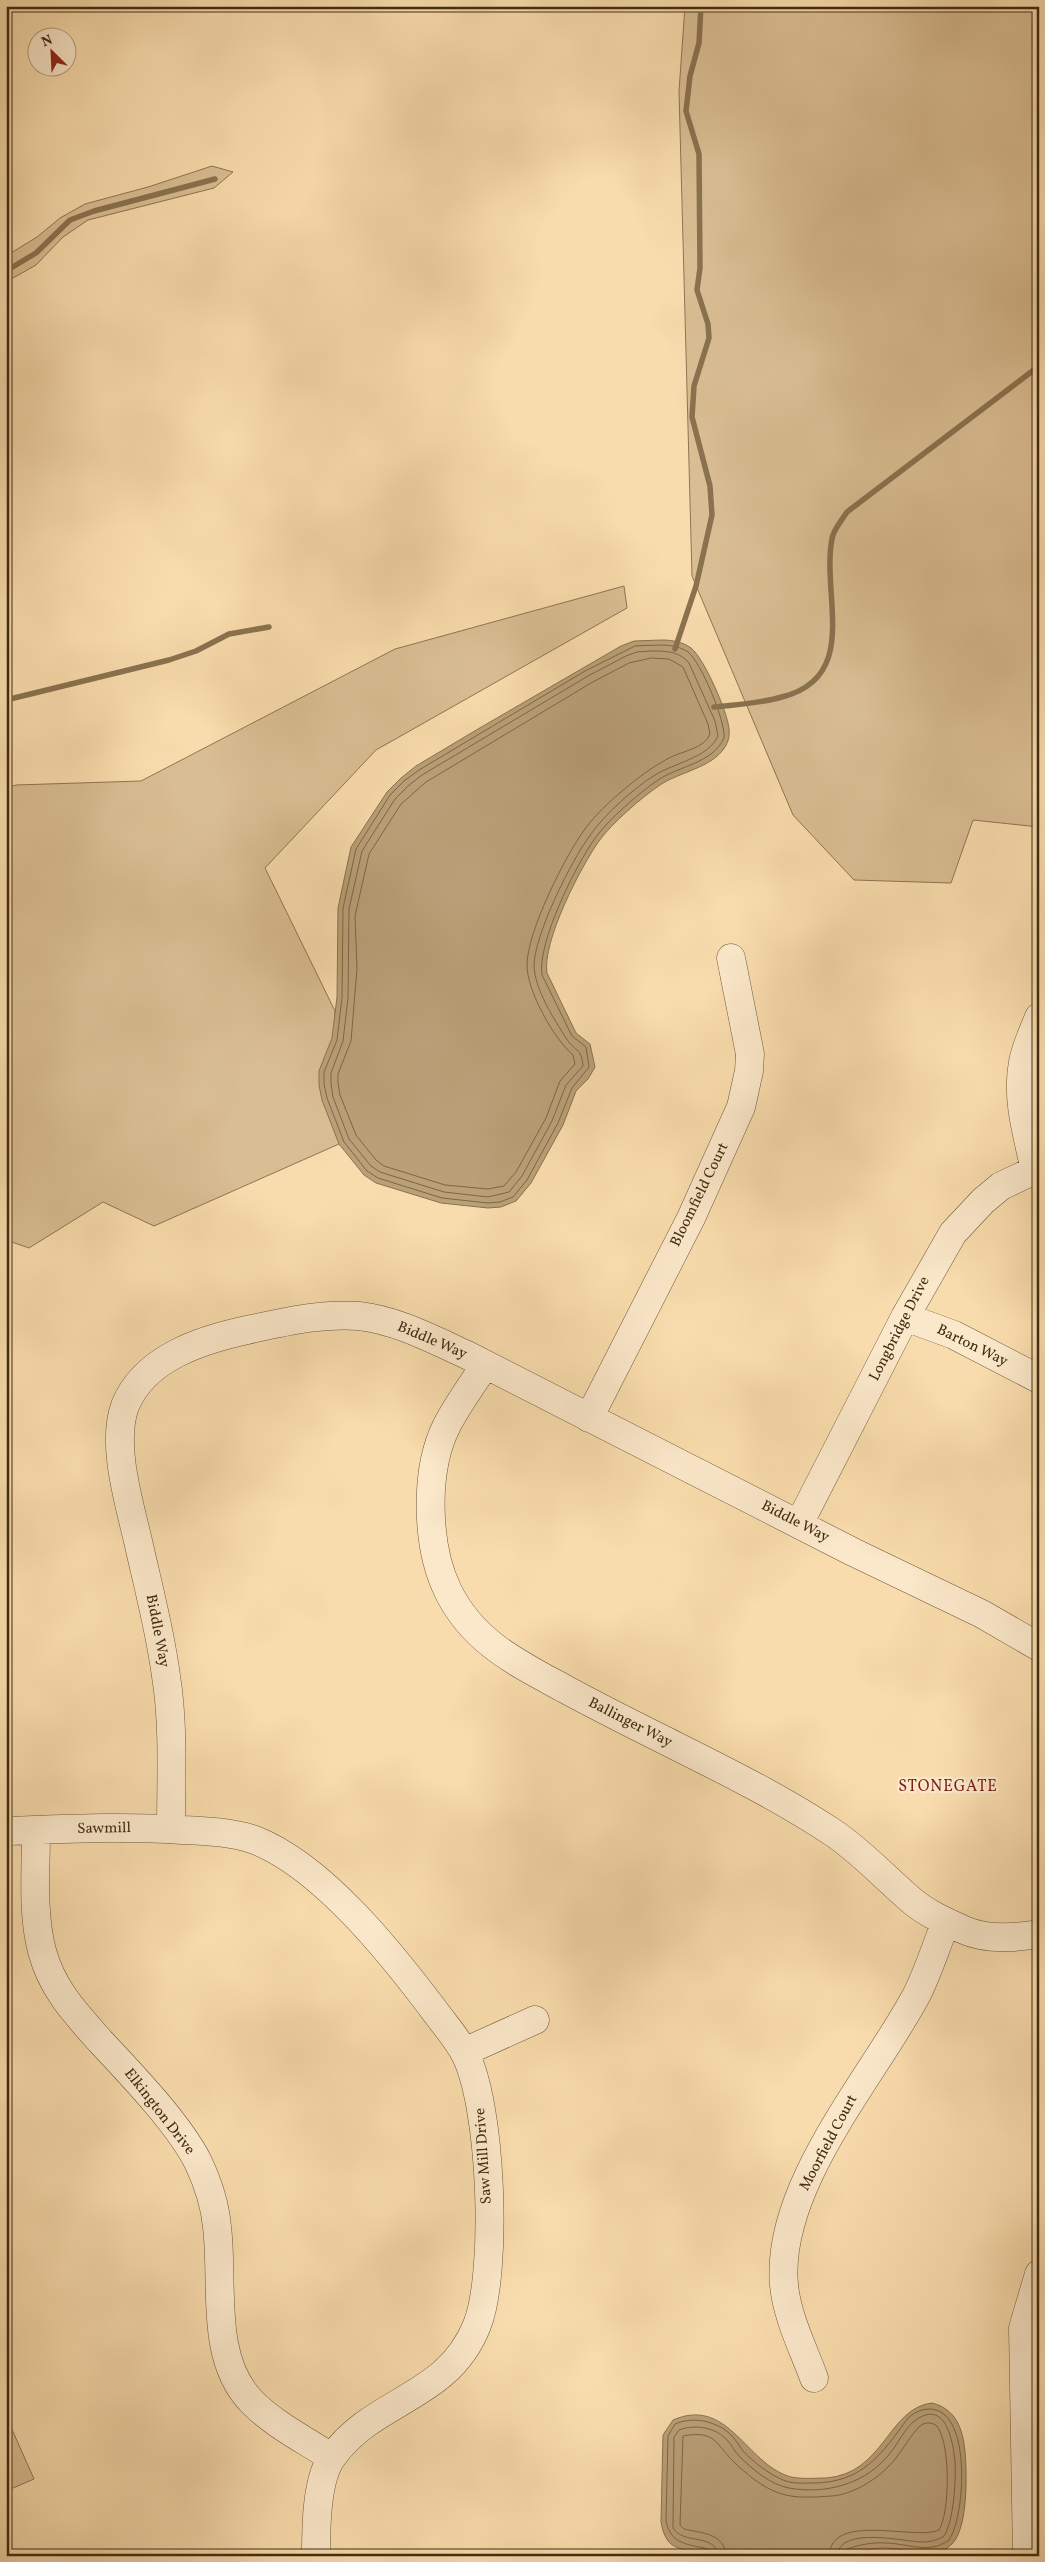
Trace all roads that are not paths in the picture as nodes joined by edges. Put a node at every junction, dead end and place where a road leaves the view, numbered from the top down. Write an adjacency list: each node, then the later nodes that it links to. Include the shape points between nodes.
1 (731, 958): 7 (street, Bloomfield Court, via 750,1054 741,1107 691,1218)
2 (1039, 1017): 3 (street, via 1021,1076 1023,1121)
3 (1037, 1169): 4 (street, Longbridge Drive, via 1001,1186 967,1217 940,1252)
4 (905, 1317): 6 (street, Barton Way, via 954,1335); 8 (street, Longbridge Drive)
5 (485, 1365): 7 (street, Biddle Way); 10 (street, Biddle Way, via 415,1331 360,1316 333,1316 283,1321 214,1339 152,1369 136,1386 125,1406 120,1428 121,1451 167,1678); 13 (street, Ballinger Way, via 446,1426 436,1458 432,1496 432,1534 436,1554 448,1591 468,1624 513,1661 616,1718 765,1792 833,1832 912,1901)
6 (1039, 1379)
7 (589, 1418): 8 (street, Biddle Way)
8 (799, 1524): 9 (street, Biddle Way, via 982,1614)
9 (1039, 1647)
10 (172, 1829): 12 (street, Sawmill); 16 (street, Saw Mill Drive, via 228,1833 254,1840 300,1866 375,1938)
11 (6, 1831): 12 (street)
12 (36, 1831): 19 (street, Elkington Drive, via 38,1934 55,1984 70,2008 184,2140 207,2182 217,2228 224,2342 229,2364 250,2400 264,2413)
13 (946, 1922): 14 (street, Ballinger Way, via 967,1932 987,1936); 18 (street, Moorfield Court, via 916,1995 824,2146 792,2220 786,2246 784,2283 793,2321)
14 (1039, 1934)
15 (535, 2020): 16 (street)
16 (464, 2052): 19 (street, Saw Mill Drive, via 476,2082 486,2157 488,2257 484,2304 478,2325 468,2346 439,2379 384,2412)
17 (1039, 2274): 21 (street, via 1023,2328)
18 (814, 2378)
19 (331, 2458): 20 (street, via 318,2505)
20 (316, 2556)
21 (1027, 2556)

